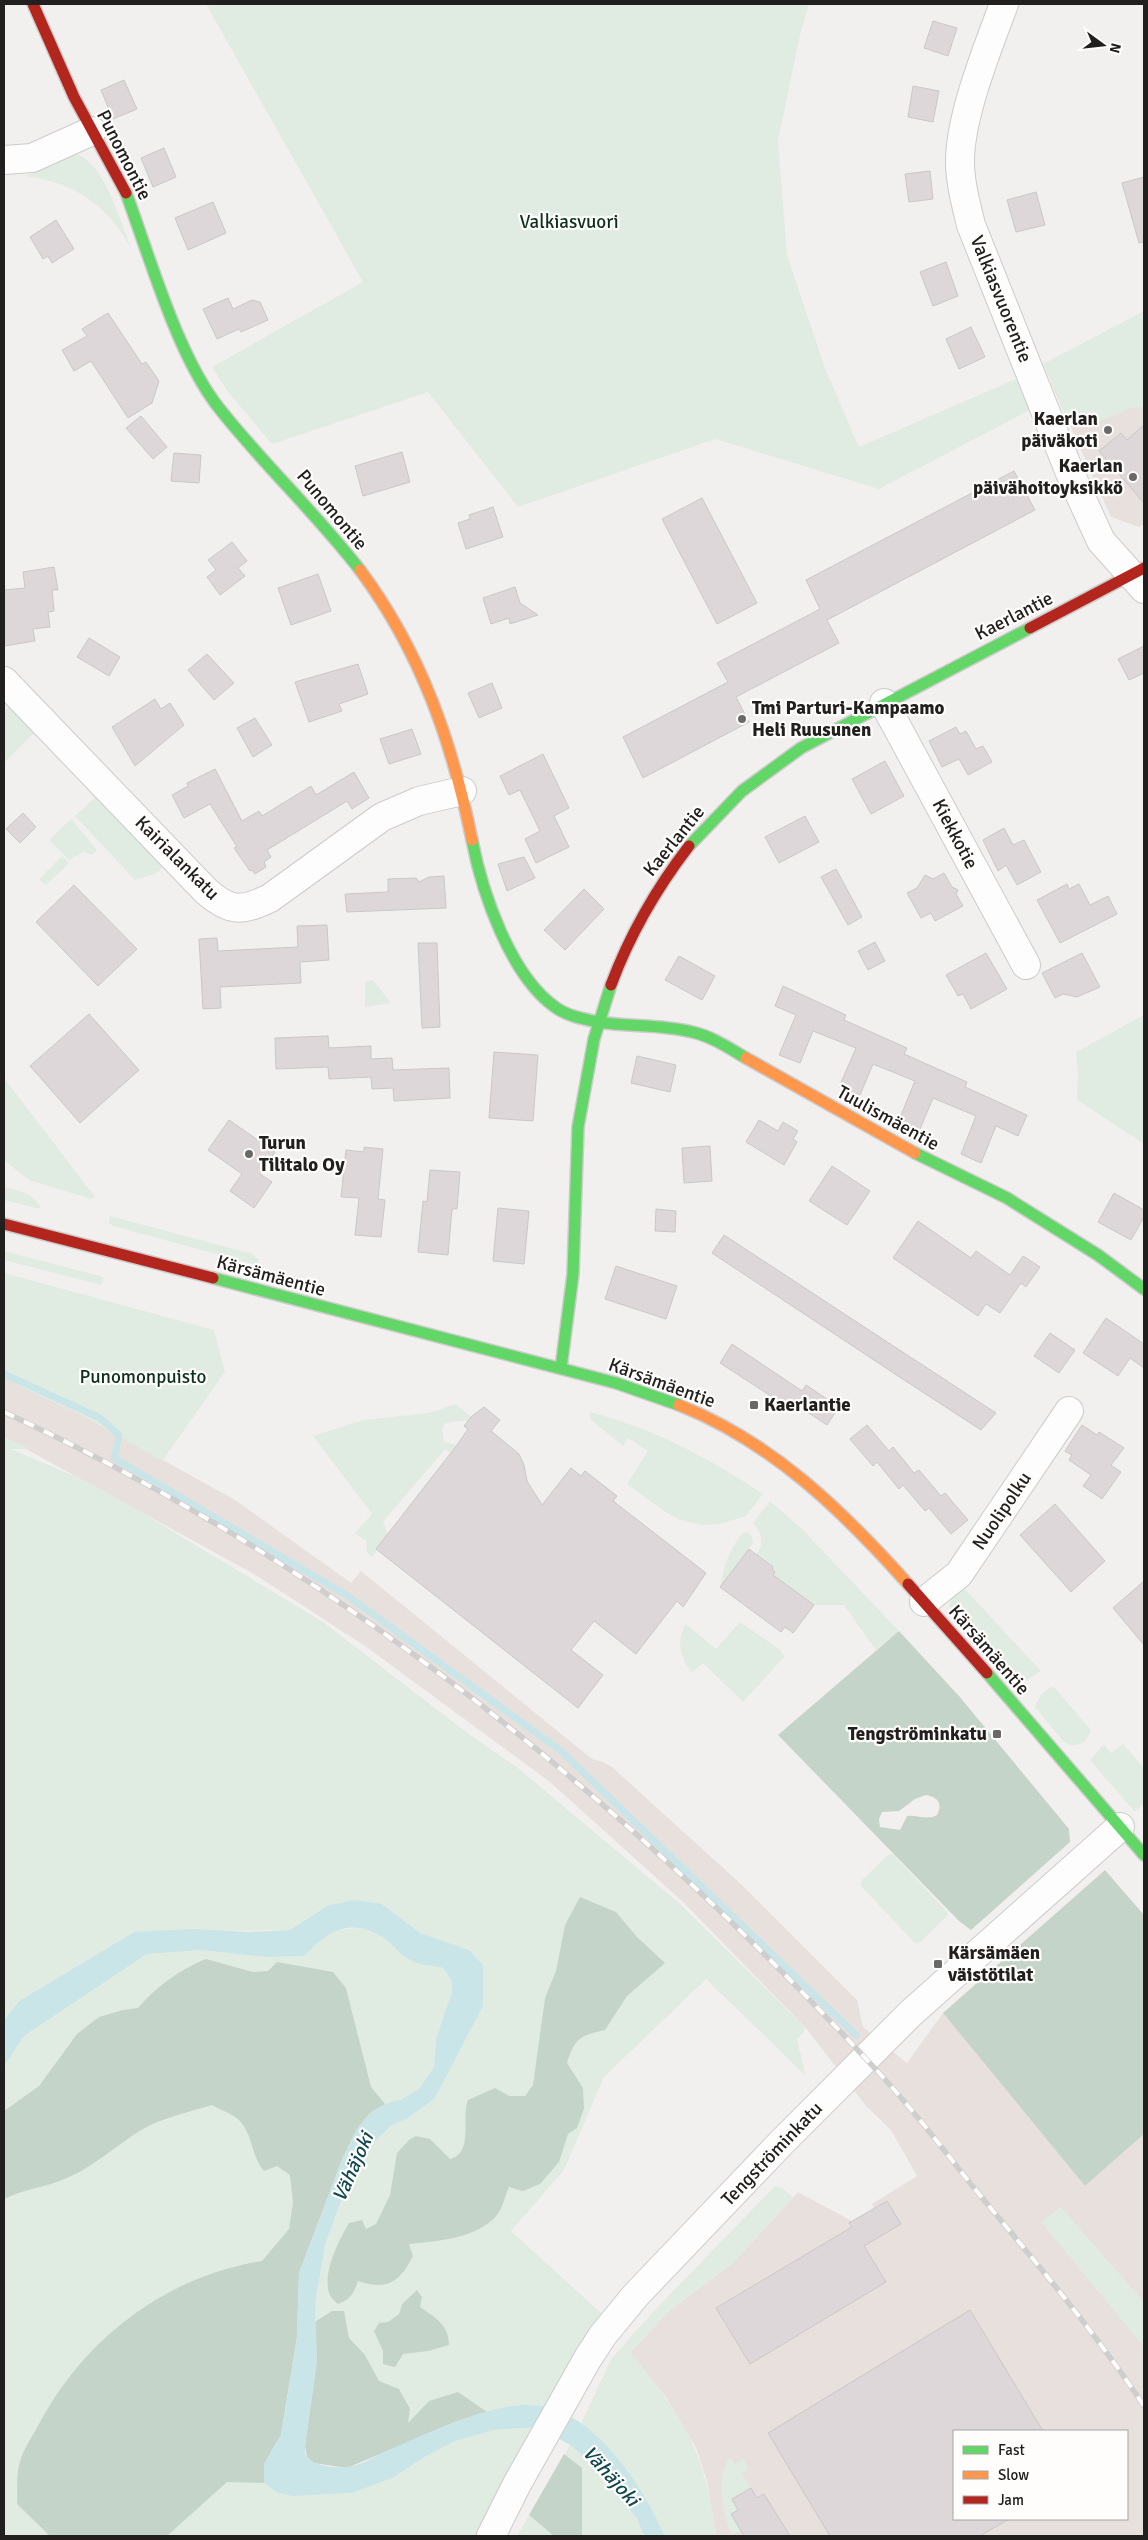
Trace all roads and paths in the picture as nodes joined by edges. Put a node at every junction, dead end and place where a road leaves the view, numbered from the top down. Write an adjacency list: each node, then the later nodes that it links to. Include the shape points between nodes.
1 (33, 4): 3 (street, Punomontie)
2 (1004, 4): 5 (street, Valkiasvuorentie, via 966,121 960,160 965,202 971,225 1070,473 1101,540)
3 (92, 131): 4 (street, via 39,156); 8 (street, Punomontie, via 124,189 171,315 196,371 218,407 336,539 393,619 436,705)
4 (4, 160)
5 (1140, 578): 7 (street, Kaerlantie)
6 (4, 681): 8 (street, Kairialankatu, via 206,891 220,903 232,907 242,909 270,898 382,817 419,801)
7 (884, 703): 9 (street, Kiekkotie); 10 (street, Kaerlantie, via 801,748 771,769 723,809 699,835 638,919 614,970)
8 (462, 791): 10 (street, Punomontie, via 478,871 496,922 517,962 535,988 555,1007 573,1016)
9 (1026, 965)
10 (599, 1022): 12 (street, Tuulismäentie, via 673,1028 718,1042 936,1164 1007,1198 1098,1255); 13 (street, Kaerlantie, via 588,1059 578,1129 574,1281)
11 (4, 1224): 13 (street, Kärsämäentie)
12 (1144, 1289)
13 (562, 1368): 15 (street, Kärsämäentie, via 683,1406 734,1430 762,1448 826,1498)
14 (1070, 1411): 15 (street, Nuolipolku, via 959,1574)
15 (924, 1602): 16 (street, Kärsämäentie)
16 (1120, 1827): 17 (street, Kärsämäentie); 18 (street, Tengströminkatu, via 911,2013 635,2296 603,2334 588,2358)
17 (1144, 1854)
18 (491, 2536)

